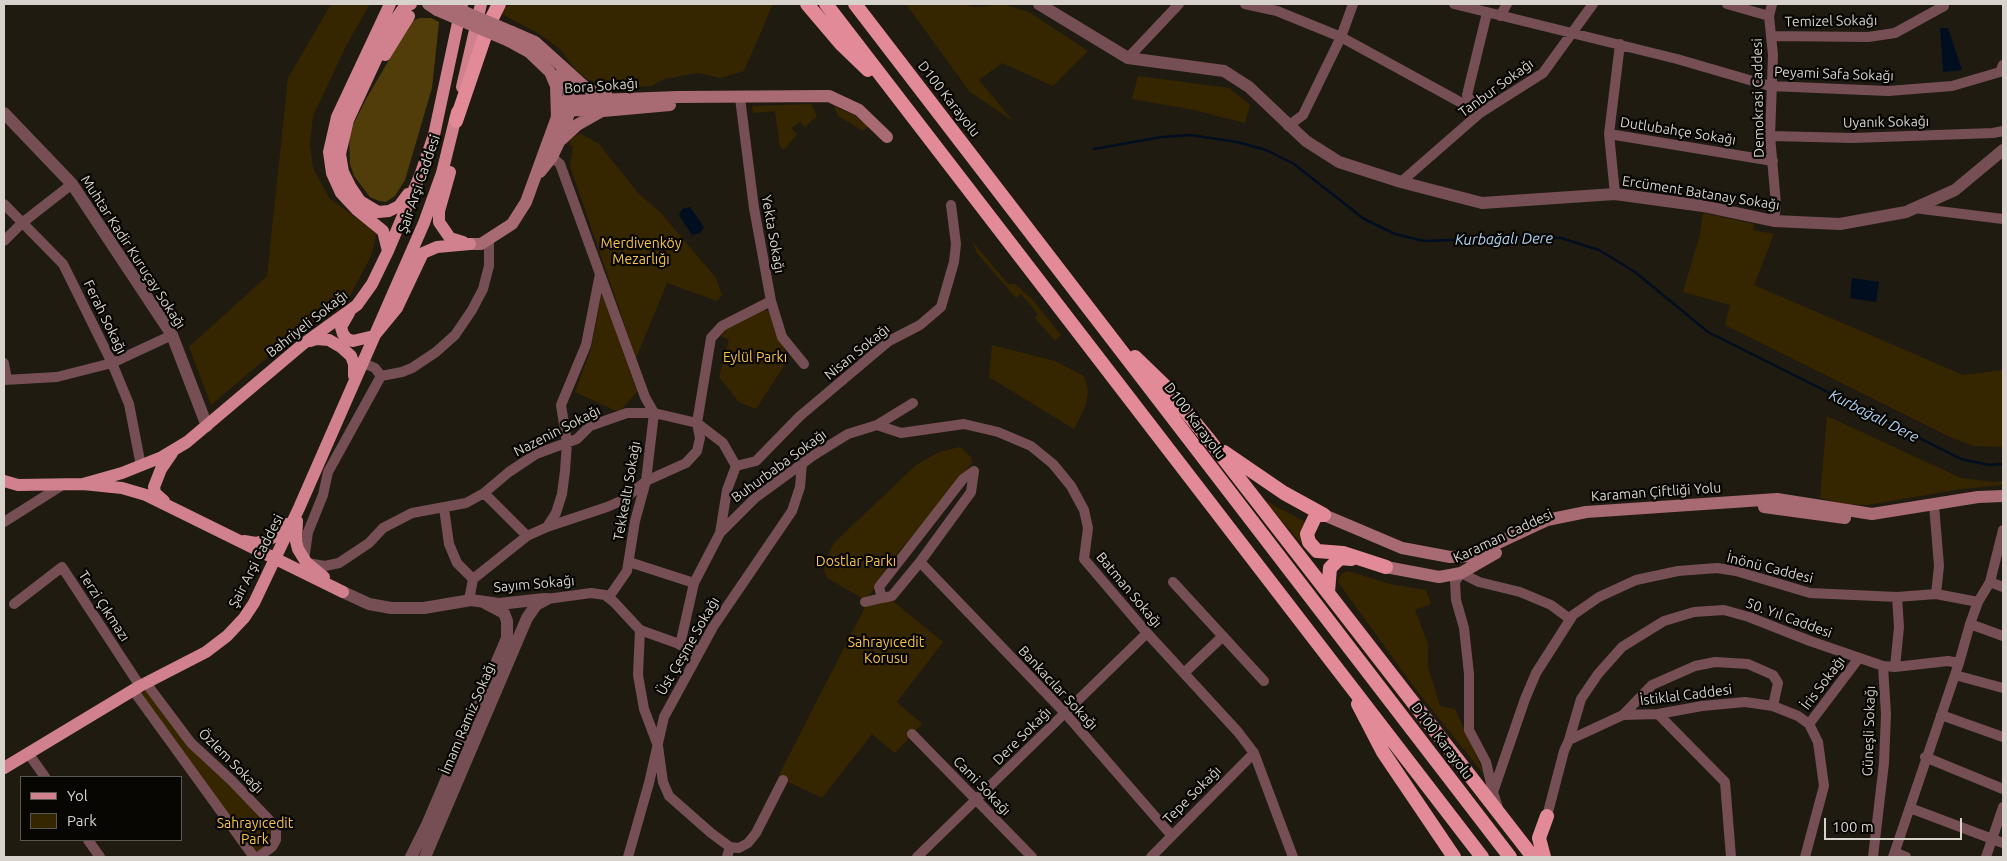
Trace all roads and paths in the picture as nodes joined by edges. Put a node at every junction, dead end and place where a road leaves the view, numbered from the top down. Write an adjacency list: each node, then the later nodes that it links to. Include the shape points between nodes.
1 (390, 4): 66 (main road, via 337,117 329,152 332,173 341,193 383,231)
2 (461, 4): 52 (main road, Bahriyeli Sokağı, via 434,135)
3 (482, 4): 42 (main road)
4 (499, 4): 42 (highway, via 478,52)
5 (807, 4): 36 (highway, via 841,44)
6 (826, 4): 36 (highway)
7 (855, 4): 29 (highway, D100 Karayolu)
8 (859, 4): 29 (highway)
9 (863, 4): 29 (highway)
10 (1039, 4): 31 (street, Ercüment Batanay Sokağı)
11 (1179, 4): 31 (street)
12 (1245, 4): 26 (street, via 1277,11)
13 (1353, 4): 26 (street)
14 (1454, 4): 22 (street, Peyami Safa Sokağı)
15 (1507, 4): 23 (street)
16 (1593, 4): 25 (street, Tanbur Sokağı)
17 (1727, 4): 24 (street)
18 (1772, 4): 24 (street, Demokrasi Caddesi)
19 (1944, 4): 27 (street, Temizel Sokağı, via 1896,33 1868,37)
20 (437, 6): 28 (main road, bridge)
21 (410, 10): 52 (main road, via 405,6 393,23 348,120 340,154 343,172 360,201 378,212 399,206)
22 (1487, 13): 23 (street, Peyami Safa Sokağı); 41 (street, via 1467,95)
23 (1500, 16): 25 (street, Peyami Safa Sokağı)
24 (1769, 16): 27 (street, Demokrasi Caddesi)
25 (1573, 32): 30 (street, Peyami Safa Sokağı); 41 (street, Tanbur Sokağı, via 1543,73)
26 (1341, 36): 41 (street); 43 (street, via 1303,115)
27 (1772, 36): 34 (street, Demokrasi Caddesi)
28 (510, 37): 33 (main road, via 535,42); 38 (main road, via 550,72)
29 (885, 42): 70 (highway, D100 Karayolu)
30 (1620, 44): 34 (street, Peyami Safa Sokağı); 45 (street)
31 (1128, 58): 43 (street, Ercüment Batanay Sokağı, via 1224,71 1249,87)
32 (2003, 65): 34 (street, Peyami Safa Sokağı, via 2000,72 1952,86 1888,92)
33 (561, 67): 37 (main road, via 586,88 600,95); 38 (main road, via 568,87)
34 (1770, 86): 46 (street, Demokrasi Caddesi)
35 (740, 98): 37 (main road, Bora Sokağı); 39 (main road, Bora Sokağı); 47 (main road, Bora Sokağı, via 829,96 859,110); 68 (street, Yekta Sokağı, via 754,208)
36 (898, 98): 149 (highway)
37 (624, 99): 38 (main road, Bora Sokağı)
38 (566, 105): 39 (main road, Bora Sokağı); 48 (main road); 53 (main road, via 557,117)
39 (603, 111): 48 (main road, via 577,125)
40 (4, 113): 55 (street, Muhtar Kadir Kuruçay Sokağı)
41 (1480, 114): 54 (street, Tanbur Sokağı)
42 (456, 121): 65 (main road, via 451,168 439,222 450,238); 72 (main road, Şair Arşi Caddesi, via 442,174 424,223)
43 (1288, 126): 54 (street, Ercüment Batanay Sokağı, via 1340,162)
44 (2003, 131): 46 (street, Uyanık Sokağı, via 1852,138)
45 (1609, 134): 51 (street, Dutlubahçe Sokağı); 56 (street)
46 (1770, 136): 51 (street, Demokrasi Caddesi)
47 (887, 137)
48 (560, 140): 50 (main road)
49 (2003, 150): 59 (street, Ercüment Batanay Sokağı, via 1955,190)
50 (556, 161): 53 (main road); 67 (street)
51 (1773, 161): 61 (street, Demokrasi Caddesi)
52 (421, 173): 66 (main road, Bahriyeli Sokağı)
53 (537, 176): 63 (main road, via 512,224)
54 (1401, 182): 56 (street, Ercüment Batanay Sokağı, via 1482,203)
55 (72, 184): 62 (street); 71 (street, Muhtar Kadir Kuruçay Sokağı)
56 (1615, 194): 61 (street, Ercüment Batanay Sokağı, via 1703,206)
57 (4, 204): 62 (street, Ferah Sokağı)
58 (951, 204): 91 (street, Nisan Sokağı, via 956,244 941,307 920,325 889,341 800,416 756,461)
59 (1914, 208): 60 (street); 61 (street, Ercüment Batanay Sokağı, via 1840,224)
60 (2003, 219)
61 (1774, 221)
62 (22, 223): 64 (street); 75 (street, Ferah Sokağı, via 63,264)
63 (489, 238): 65 (main road, via 481,244); 78 (street, via 489,266 483,289 456,335 412,368)
64 (4, 241)
65 (470, 244): 72 (main road, via 437,246 423,253 397,308)
66 (388, 251): 69 (main road, Bahriyeli Sokağı, via 372,284)
67 (600, 274): 82 (street, via 645,397); 87 (street, via 586,345 561,405)
68 (771, 301): 76 (street, Yekta Sokağı, via 782,337); 83 (street, via 722,326 711,338)
69 (350, 312): 72 (main road, via 341,326 342,334 353,341); 73 (main road, Bahriyeli Sokağı)
70 (1099, 321): 86 (highway, via 1164,385); 199 (highway, D100 Karayolu)
71 (172, 335): 75 (street); 85 (street, Muhtar Kadir Kuruçay Sokağı)
72 (374, 336): 77 (main road, Şair Arşi Caddesi)
73 (303, 344): 79 (main road, via 316,339 329,340 341,347 351,356); 85 (main road, Bahriyeli Sokağı)
74 (4, 363): 80 (street)
75 (112, 363): 80 (street, via 57,377); 90 (street, Ferah Sokağı, via 129,404)
76 (804, 364)
77 (360, 366): 78 (street, via 375,368); 79 (main road, Şair Arşi Caddesi)
78 (381, 376): 113 (street, via 328,472 307,537)
79 (354, 379): 100 (main road, Şair Arşi Caddesi)
80 (5, 380)
81 (913, 403): 84 (street, Buhurbaba Sokağı)
82 (654, 413): 83 (street, Nazenin Sokağı); 87 (street, Nazenin Sokağı, via 627,413 590,426); 93 (street, Tekkealtı Sokağı)
83 (697, 423): 91 (street, via 723,443); 93 (street, via 700,438 697,451 686,463)
84 (877, 425): 89 (street, Buhurbaba Sokağı, via 848,434); 139 (street, Batman Sokağı, via 901,433 964,424 998,432 1031,446 1071,486 1084,510 1088,528 1084,560)
85 (207, 426): 88 (main road, Bahriyeli Sokağı)
86 (1210, 441): 102 (highway, via 1272,486); 124 (highway)
87 (567, 442): 96 (street, Nazenin Sokağı, via 536,454); 105 (street, via 562,494 556,513)
88 (174, 450): 90 (main road, Bahriyeli Sokağı); 98 (main road, via 154,487 155,493)
89 (802, 464): 107 (street, Buhurbaba Sokağı, via 755,498); 144 (street, Üst Çeşme Sokağı, via 800,487 792,511)
90 (141, 466): 95 (main road, Bahriyeli Sokağı)
91 (736, 466): 107 (street, via 727,490)
92 (4, 481): 94 (main road, via 18,485)
93 (646, 481): 105 (street, via 623,500); 114 (street, Tekkealtı Sokağı, via 635,520)
94 (66, 483): 95 (main road); 104 (street)
95 (83, 484): 98 (main road, via 122,488)
96 (484, 493): 101 (street, Nazenin Sokağı, via 466,503); 109 (street)
97 (2003, 496): 99 (main road, Karaman Çiftliği Yolu)
98 (166, 503): 108 (main road)
99 (1934, 505): 103 (main road, Karaman Çiftliği Yolu); 125 (street, via 1939,566)
100 (299, 508): 108 (main road, via 280,532 267,540 250,543); 112 (main road, Şair Arşi Caddesi); 113 (main road, via 296,543)
101 (444, 508): 113 (street, Nazenin Sokağı, via 412,513 383,528 369,543 339,563 325,566); 118 (street, via 449,544 457,562)
102 (1324, 514): 103 (main road, Karaman Çiftliği Yolu, via 1402,548 1450,557 1470,556 1548,520 1586,512 1777,499); 116 (highway, via 1316,516 1307,534 1308,542 1317,551 1343,553)
103 (1872, 514): 117 (main road, Karaman Caddesi, via 1842,519 1767,506 1594,519 1552,527)
104 (4, 522)
105 (546, 527): 109 (street)
106 (2003, 530): 110 (street)
107 (720, 533): 121 (street)
108 (226, 534): 112 (main road, Sayım Sokağı)
109 (527, 536): 118 (street)
110 (2002, 546): 120 (street)
111 (904, 555): 115 (street, Bankacılar Sokağı); 115 (street, via 963,479 974,471 971,492); 128 (street, via 879,587)
112 (275, 559): 123 (main road, Sayım Sokağı); 153 (main road, Şair Arşi Caddesi, via 254,603 227,636 206,652)
113 (305, 561): 123 (main road)
114 (629, 562): 121 (street); 126 (street, Tekkealtı Sokağı, via 625,576)
115 (919, 564): 128 (street, via 892,596); 156 (street, Bankacılar Sokağı)
116 (1386, 567): 117 (main road, Karaman Caddesi, via 1439,577); 124 (highway, via 1340,558 1330,568)
117 (1461, 574): 136 (street, via 1535,598); 172 (street, via 1455,582 1467,657 1469,730 1486,762)
118 (472, 579): 130 (street)
119 (1173, 582): 141 (street)
120 (1990, 582): 122 (street); 133 (street)
121 (694, 583): 143 (street)
122 (2003, 587)
123 (343, 592): 130 (street, Sayım Sokağı, via 369,604 391,608 424,608)
124 (1328, 592): 176 (highway)
125 (1936, 594): 127 (street, İnönü Caddesi); 133 (street, İnönü Caddesi)
126 (609, 597): 129 (street, Sayım Sokağı, via 595,593); 138 (street)
127 (1897, 597): 136 (street, İnönü Caddesi, via 1810,593 1717,568 1678,571 1636,580 1599,597); 148 (street, via 1899,627)
128 (882, 598): 132 (street)
129 (547, 599): 135 (street, Sayım Sokağı); 140 (street, İmam Ramiz Sokağı, via 532,609)
130 (469, 600): 131 (street, Sayım Sokağı)
131 (483, 602): 135 (street, Sayım Sokağı); 140 (street, via 504,613)
132 (865, 602)
133 (1978, 602): 137 (street)
134 (14, 604): 153 (street, Terzi Çıkmazı, via 62,567)
135 (504, 604): 140 (street, via 512,605 521,612 522,620)
136 (1570, 619): 172 (street, İnönü Caddesi, via 1536,672)
137 (1970, 624): 142 (street); 146 (street)
138 (640, 630): 143 (street); 164 (street, via 638,675 644,709)
139 (1146, 633): 150 (street, Batman Sokağı); 156 (street, Dere Sokağı)
140 (514, 634): 189 (street, İmam Ramiz Sokağı); 190 (street, İmam Ramiz Sokağı)
141 (1224, 636): 150 (street); 152 (street)
142 (2003, 636)
143 (680, 645): 144 (street)
144 (699, 651): 164 (street, Üst Çeşme Sokağı, via 664,716)
145 (1859, 658): 147 (street, 50. Yıl Caddesi); 160 (street, İris Sokağı); 163 (street, 50. Yıl Caddesi, via 1724,610 1694,612 1664,621 1622,647 1581,699)
146 (1959, 663): 148 (street, 50. Yıl Caddesi, via 1948,661); 151 (street)
147 (1883, 666): 148 (street, 50. Yıl Caddesi); 202 (street, Güneşli Sokağı, via 1886,714 1884,763)
148 (1895, 667)
149 (1342, 672): 197 (highway, via 1383,752); 198 (highway)
150 (1184, 673): 166 (street, Batman Sokağı)
151 (1955, 675): 154 (street); 158 (street)
152 (1264, 681)
153 (139, 687): 165 (main road, Şair Arşi Caddesi); 187 (street); 188 (street, Özlem Sokağı, via 276,827 276,840 272,847)
154 (2003, 688)
155 (1773, 706): 157 (street, İstiklal Caddesi, via 1745,702); 159 (street, via 1778,683 1773,675 1748,664 1715,662 1695,666 1652,684); 160 (street, İstiklal Caddesi)
156 (1064, 713): 173 (street, Dere Sokağı); 179 (street, Bankacılar Sokağı)
157 (1658, 714): 159 (street, İstiklal Caddesi); 200 (street, via 1725,782)
158 (1942, 714): 162 (street); 167 (street)
159 (1623, 716): 163 (street, İstiklal Caddesi)
160 (1809, 724): 201 (street, via 1818,742 1824,786)
161 (912, 734): 173 (street, Cami Sokağı)
162 (2003, 737)
163 (1569, 740): 177 (street)
164 (658, 746): 183 (street, via 663,782 669,796); 191 (street, Üst Çeşme Sokağı)
165 (28, 753): 168 (main road, Şair Arşi Caddesi); 169 (street)
166 (1254, 753): 179 (street, Tepe Sokağı); 196 (street, Batman Sokağı)
167 (1926, 757): 171 (street); 175 (street)
168 (4, 768)
169 (44, 776)
170 (783, 780): 183 (street, via 748,843 739,848)
171 (2003, 790)
172 (1493, 792): 176 (street)
173 (977, 800): 193 (street, Dere Sokağı); 194 (street, Cami Sokağı)
174 (2003, 806): 180 (street)
175 (1910, 808): 180 (street); 185 (street)
176 (1499, 813): 178 (highway)
177 (1547, 816): 178 (highway, via 1531,830 1522,832); 184 (highway, via 1539,838)
178 (1512, 828): 184 (highway, via 1523,844)
179 (1172, 836): 195 (street, Tepe Sokağı)
180 (1992, 839): 182 (street); 203 (street)
181 (89, 841): 186 (street)
182 (2003, 843)
183 (730, 846): 192 (street)
184 (1539, 856)
185 (1898, 856)
186 (100, 857)
187 (254, 857)
188 (258, 857)
189 (411, 857)
190 (425, 857)
191 (628, 857)
192 (727, 857)
193 (917, 857)
194 (1032, 857)
195 (1151, 857)
196 (1293, 857)
197 (1454, 857)
198 (1482, 857)
199 (1510, 857)
200 (1731, 857)
201 (1805, 857)
202 (1873, 857)
203 (1986, 857)

